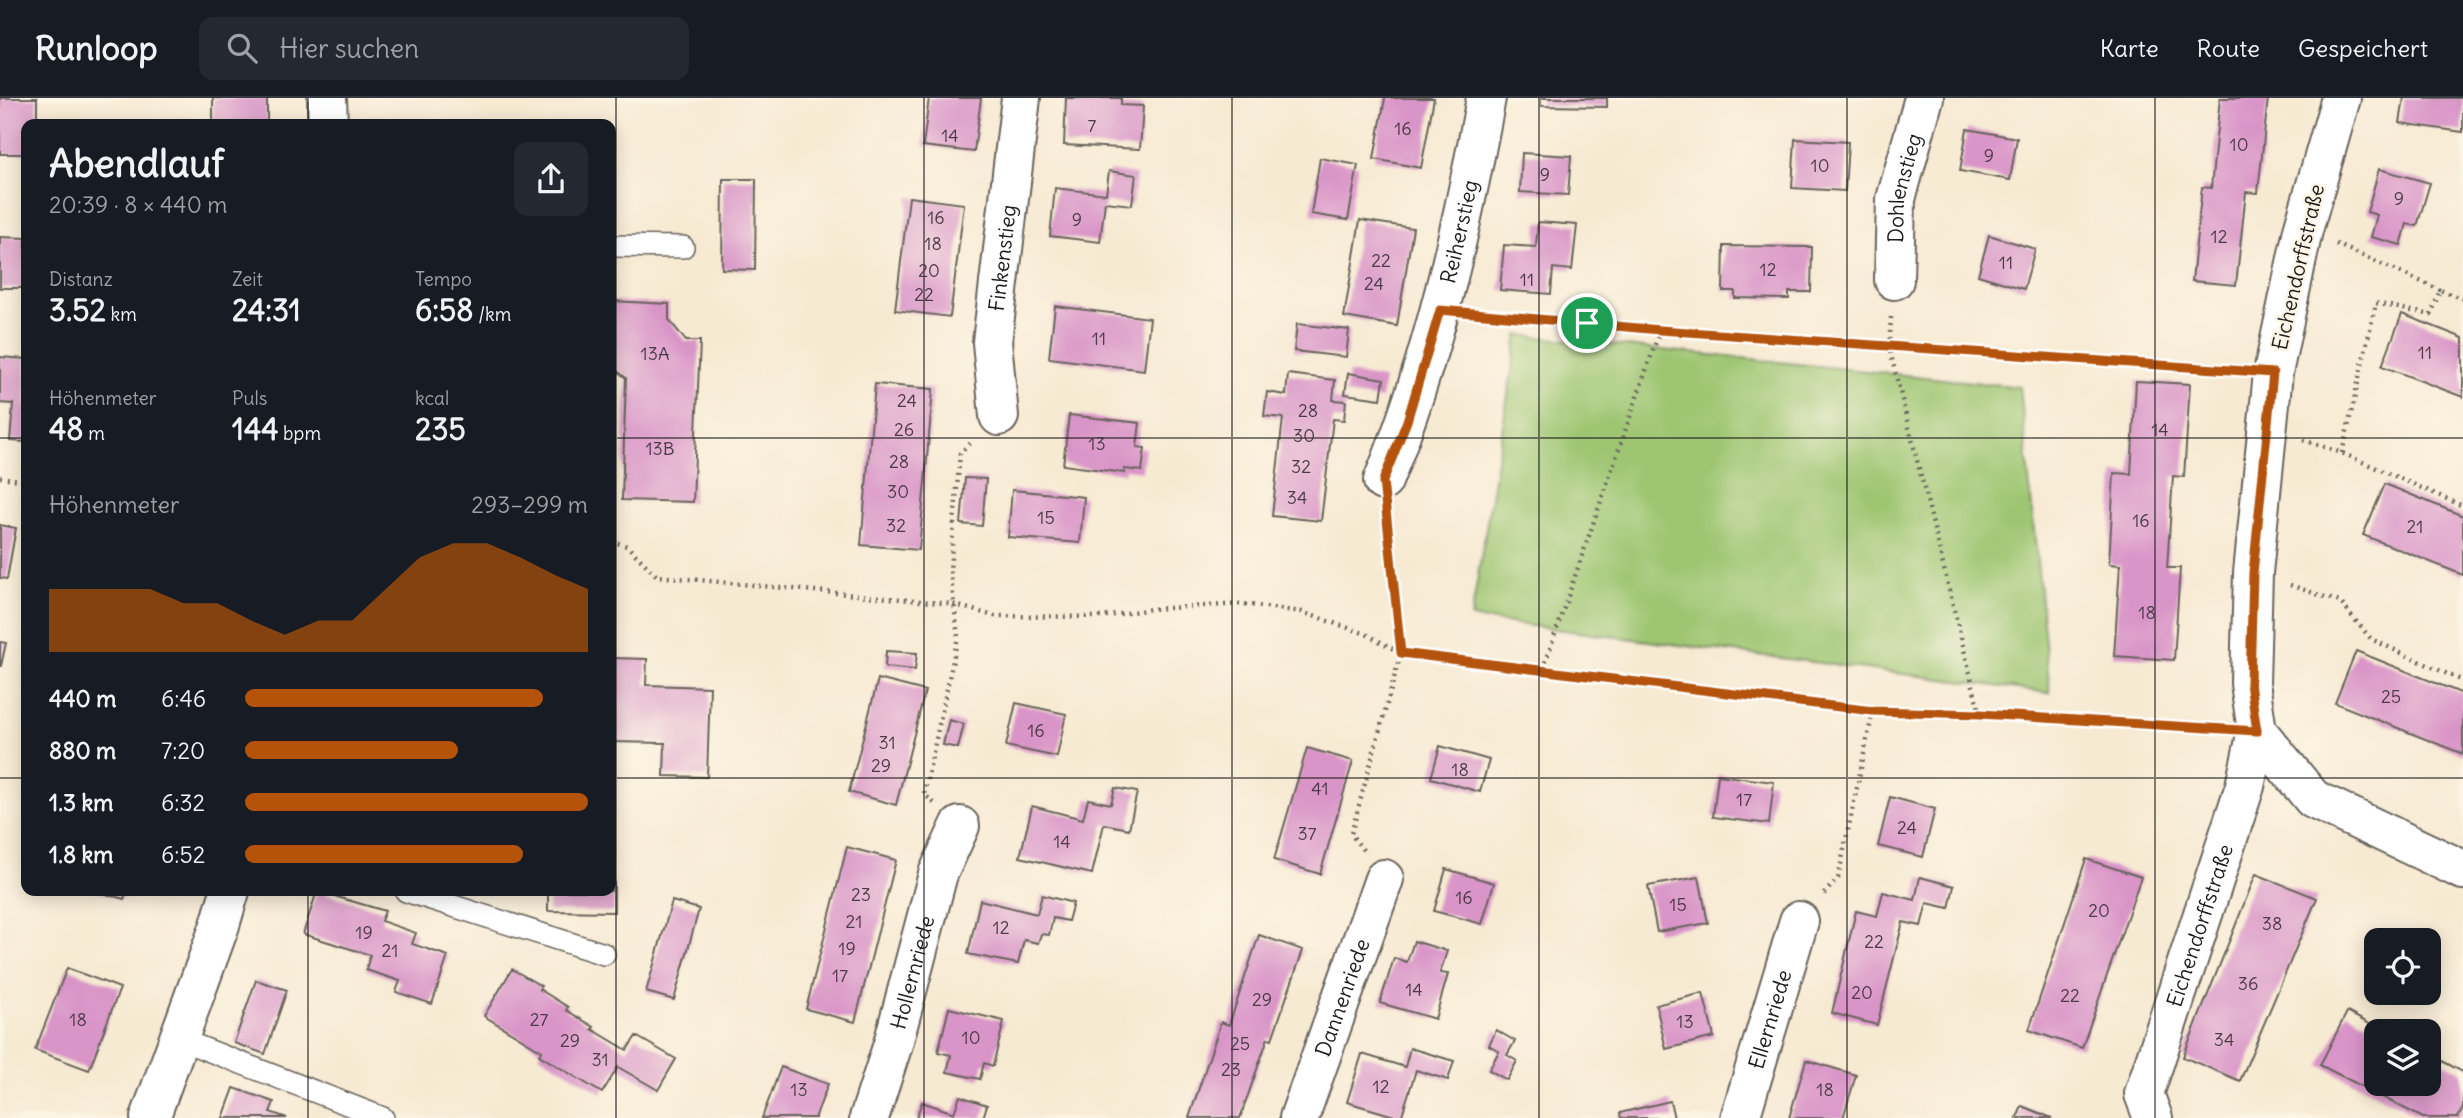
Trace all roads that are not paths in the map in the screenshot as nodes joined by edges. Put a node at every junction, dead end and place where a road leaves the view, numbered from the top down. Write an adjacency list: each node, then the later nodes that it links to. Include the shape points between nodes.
1 (327, 98): 6 (street)
2 (1021, 98): 10 (street, Finkenstieg, via 992,342)
3 (1486, 98): 11 (street, Reiherstieg, via 1440,310 1407,421)
4 (1924, 98): 9 (street, Dohlenstieg, via 1896,198)
5 (2341, 98): 12 (street, Eichendorffstraße, via 2303,230 2273,373 2253,573 2250,683)
6 (328, 119)
7 (616, 246): 8 (lane)
8 (683, 247)
9 (1894, 280)
10 (999, 416)
11 (1383, 481)
12 (2257, 731): 14 (street, via 2313,799); 26 (street, Eichendorffstraße, via 2245,786 2144,1094)
13 (960, 826): 23 (street, Hollernriede, via 938,874)
14 (2463, 870)
15 (1384, 879): 24 (street, Dannenriede)
16 (228, 896): 20 (street)
17 (422, 896): 19 (lane)
18 (1799, 921): 25 (street, Ellernriede)
19 (604, 954)
20 (178, 1039): 21 (street); 22 (lane)
21 (150, 1118)
22 (383, 1118)
23 (869, 1118)
24 (1299, 1118)
25 (1740, 1118)
26 (2152, 1118)

